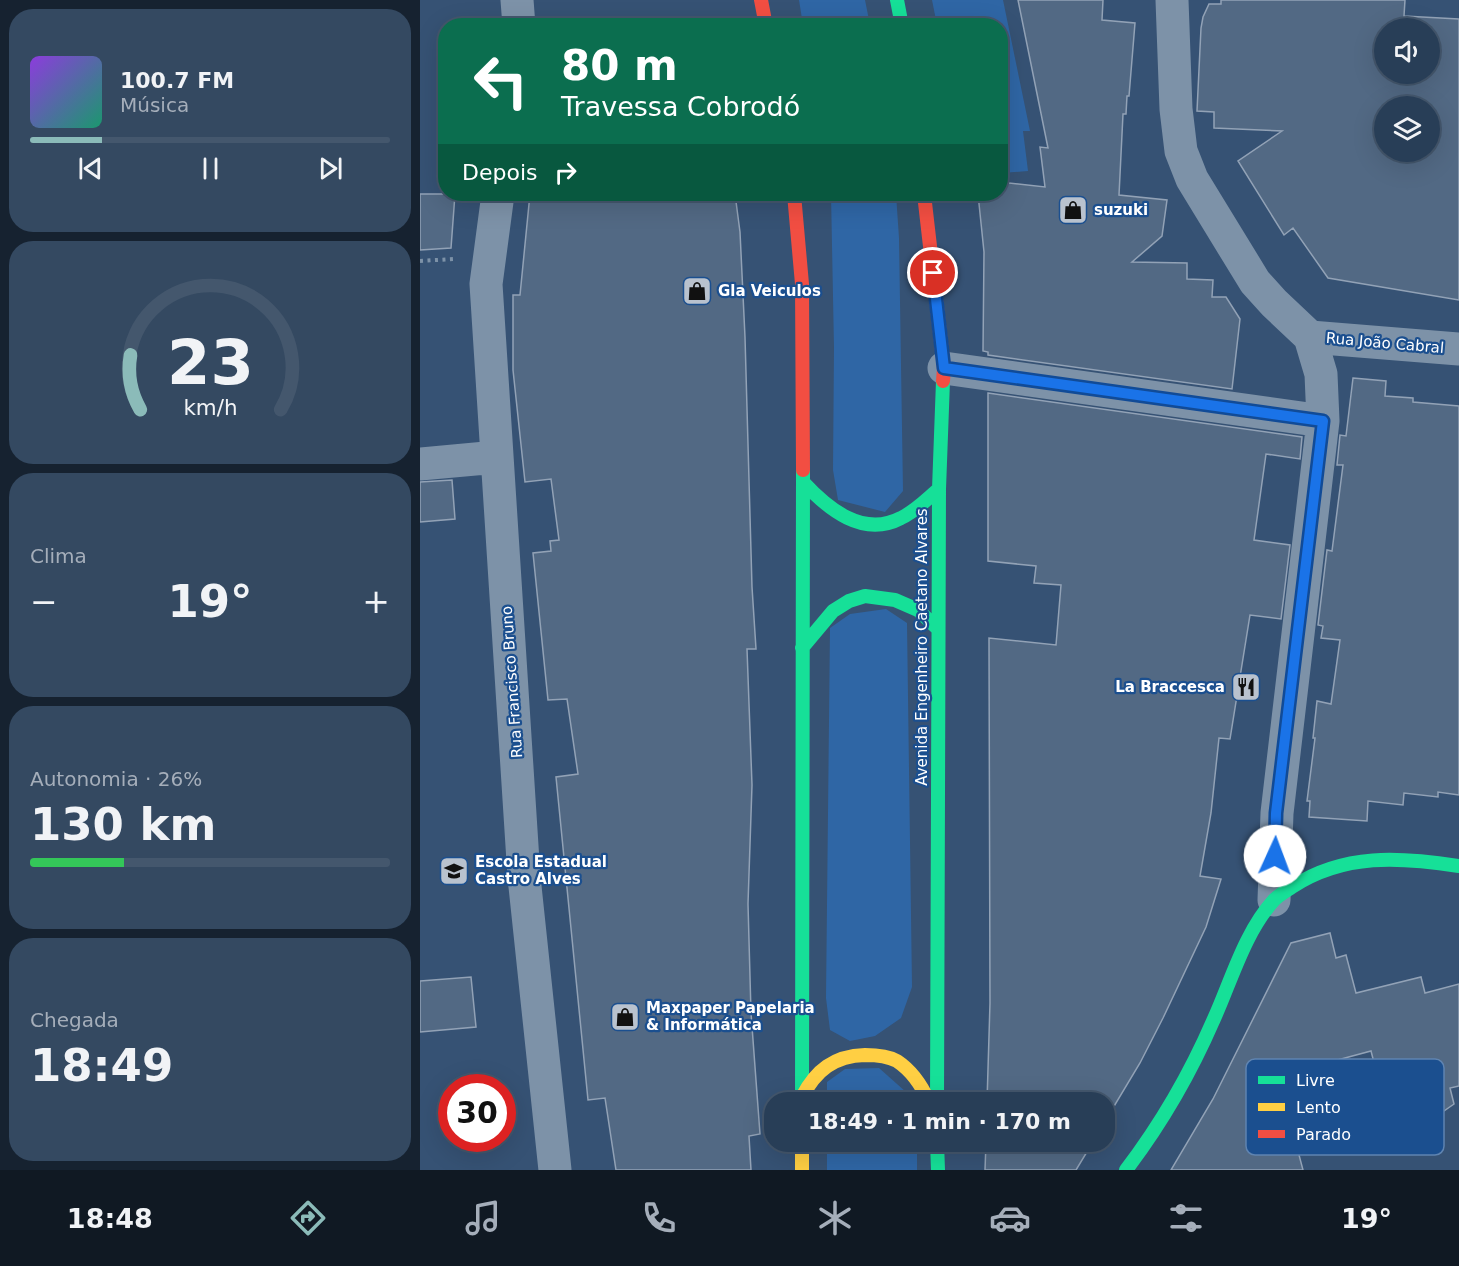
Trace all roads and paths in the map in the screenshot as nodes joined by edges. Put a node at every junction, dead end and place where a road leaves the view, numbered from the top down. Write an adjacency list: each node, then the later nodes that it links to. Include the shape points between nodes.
1 (517, 0): 5 (street)
2 (761, 0): 6 (main road)
3 (897, 0): 7 (main road)
4 (1172, 0): 11 (street, via 1180,151 1192,179 1255,282)
5 (518, 18)
6 (764, 18)
7 (900, 18)
8 (497, 201): 15 (street, Rua Francisco Bruno, via 486,284)
9 (795, 201): 17 (main road, via 802,284)
10 (925, 201): 13 (main road, Avenida Engenheiro Caetano Alvares)
11 (1310, 337): 12 (street, Rua João Cabral); 14 (street, via 1321,375)
12 (1459, 349)
13 (944, 368): 14 (street); 18 (main road, Avenida Engenheiro Caetano Alvares)
14 (1323, 421): 22 (street, via 1276,813)
15 (497, 457): 16 (street); 29 (street, Rua Francisco Bruno, via 524,877)
16 (420, 464)
17 (803, 482): 18 (main road, via 839,516 865,524 892,522 912,512); 20 (main road)
18 (939, 489): 19 (main road, Avenida Engenheiro Caetano Alvares)
19 (938, 629): 20 (main road, via 918,610 895,600 865,596 833,612); 26 (main road, Avenida Engenheiro Caetano Alvares)
20 (802, 648): 23 (main road)
21 (1459, 866): 22 (main road, via 1366,860 1326,869)
22 (1274, 900): 32 (main road, via 1258,924 1180,1088)
23 (802, 1092)
24 (805, 1092): 25 (main road, via 816,1074 836,1059 870,1055 899,1062)
25 (925, 1092)
26 (937, 1092)
27 (802, 1152): 30 (main road)
28 (937, 1152): 31 (main road)
29 (555, 1170)
30 (802, 1170)
31 (938, 1170)
32 (1126, 1170)

